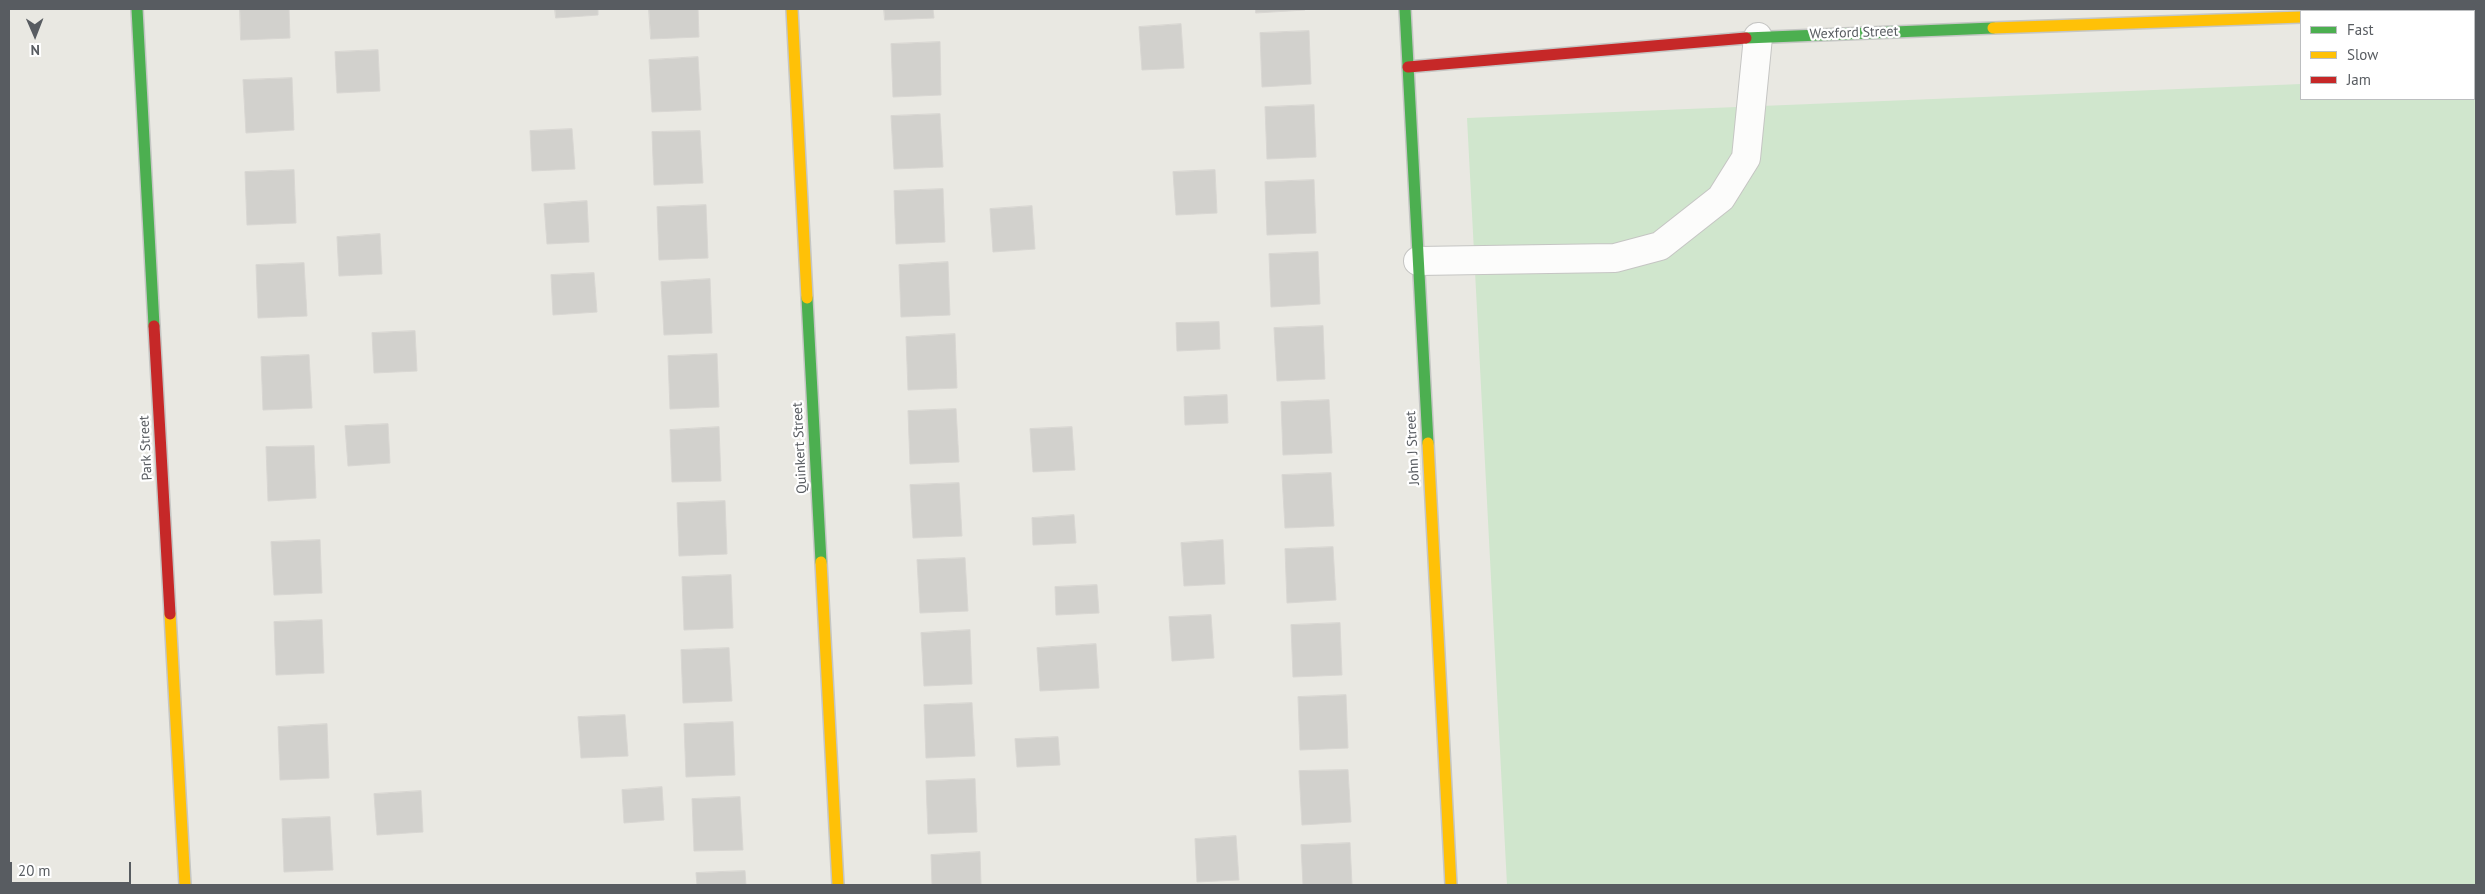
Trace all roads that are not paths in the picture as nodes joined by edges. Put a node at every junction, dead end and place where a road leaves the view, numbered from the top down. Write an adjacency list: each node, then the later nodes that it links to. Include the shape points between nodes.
1 (137, 9): 8 (street, Park Street)
2 (792, 9): 9 (street, Quinkert Street)
3 (1405, 9): 6 (street, John J Street)
4 (2300, 17): 5 (street, Wexford Street)
5 (1758, 37): 6 (street, Wexford Street); 7 (street, via 1746,158 1721,198 1660,246 1615,258)
6 (1408, 67): 7 (street, John J Street)
7 (1418, 261): 10 (street, John J Street)
8 (185, 885)
9 (838, 885)
10 (1451, 885)

